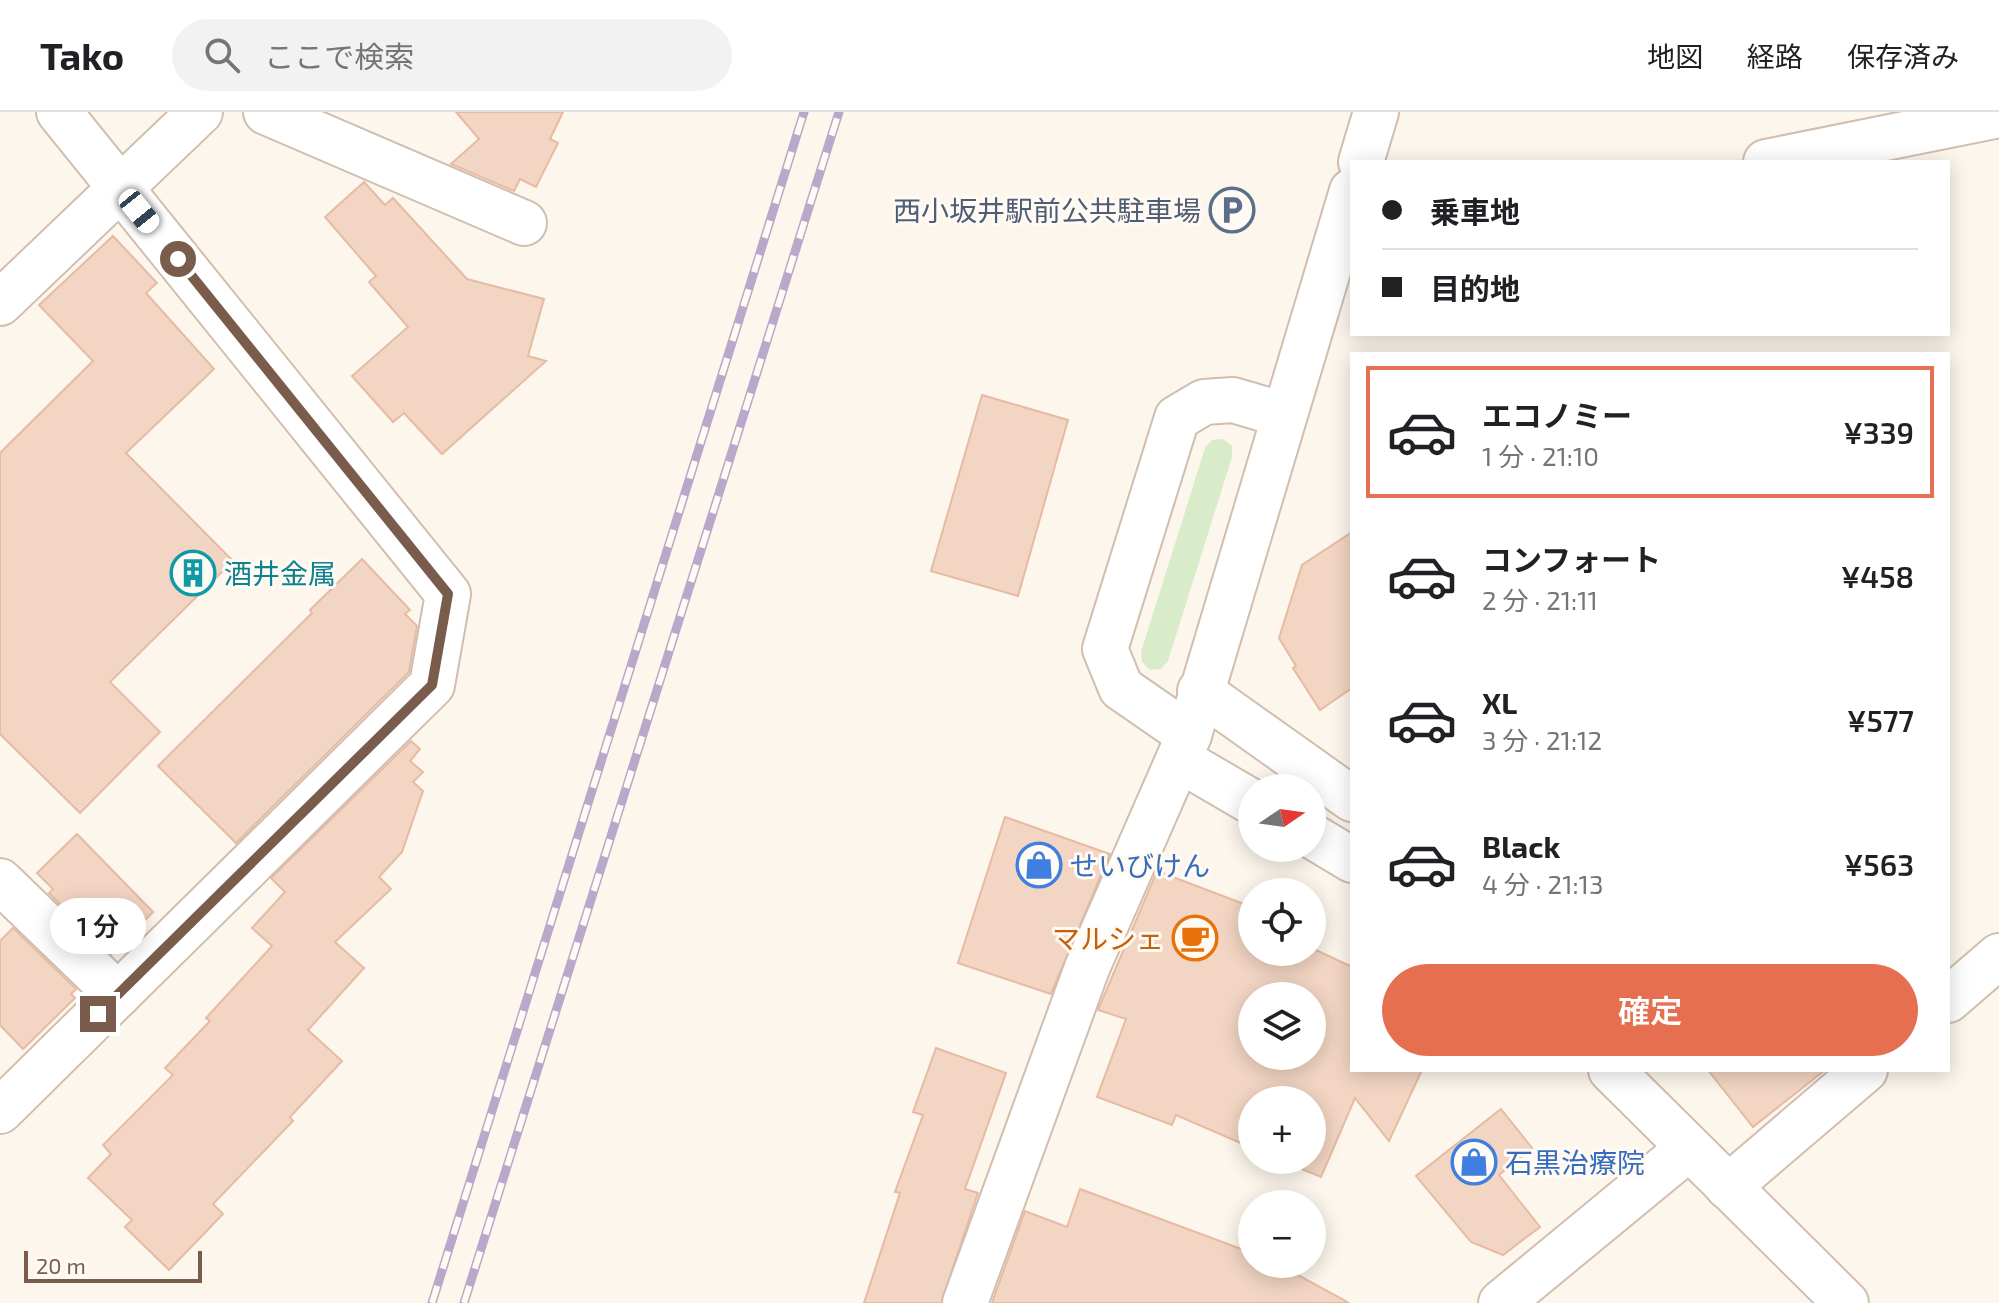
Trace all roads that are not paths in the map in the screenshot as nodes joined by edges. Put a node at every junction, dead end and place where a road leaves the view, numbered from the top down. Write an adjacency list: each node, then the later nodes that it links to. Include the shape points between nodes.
1 (59, 112): 8 (street)
2 (200, 112): 8 (street)
3 (266, 112): 10 (street)
4 (1376, 112): 6 (street)
5 (1999, 115): 7 (street)
6 (1362, 160)
7 (1776, 160)
8 (120, 187): 12 (street); 22 (street, via 448,594 432,685)
9 (1350, 203): 11 (street)
10 (524, 223)
11 (1343, 247): 13 (street)
12 (0, 303)
13 (1284, 415): 14 (street); 15 (street, via 1233,400 1204,402 1177,418 1105,649 1121,688)
14 (1200, 691): 15 (street); 17 (street)
15 (1185, 748): 16 (street); 29 (street, via 1087,968)
16 (1238, 791)
17 (1350, 798)
18 (1326, 844): 19 (street)
19 (1350, 859)
20 (0, 881): 22 (street)
21 (1999, 956): 23 (street)
22 (118, 995): 26 (street)
23 (1950, 998)
24 (1613, 1072): 27 (street)
25 (1863, 1072): 28 (street)
26 (0, 1111)
27 (1689, 1148): 28 (street); 30 (street)
28 (1728, 1187): 31 (street)
29 (965, 1303)
30 (1501, 1303)
31 (1846, 1303)

